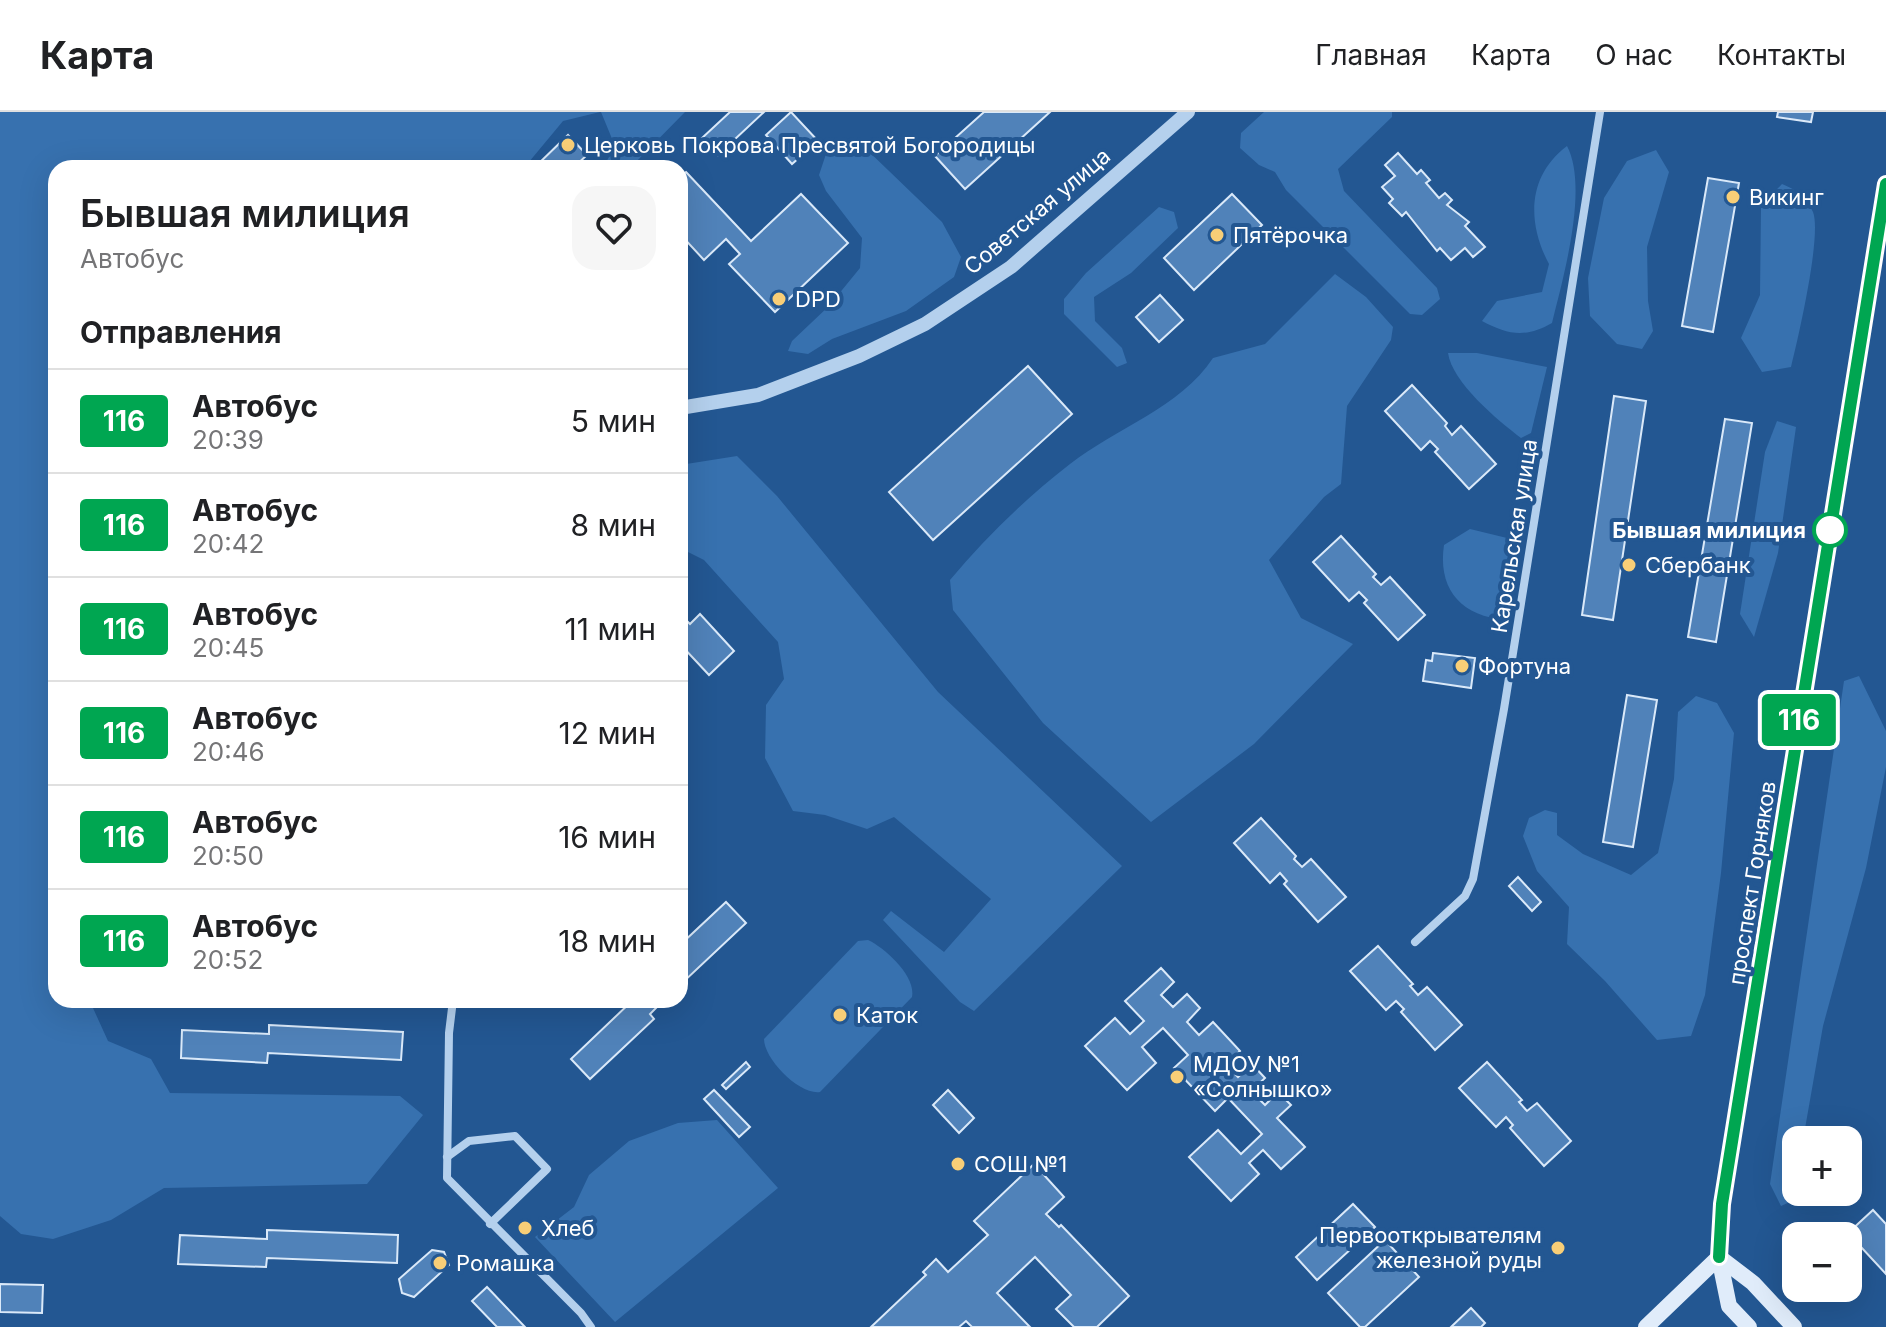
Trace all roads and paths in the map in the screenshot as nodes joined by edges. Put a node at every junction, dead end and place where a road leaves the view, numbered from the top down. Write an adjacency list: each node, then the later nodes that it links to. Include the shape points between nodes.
1 (1188, 112): 4 (street, Советская улица, via 1011,267 925,324 758,395)
2 (1600, 112): 5 (street, Карельская улица, via 1473,879 1465,896)
3 (1886, 184): 9 (main road, проспект Горняков, via 1722,1204)
4 (688, 407)
5 (1415, 942)
6 (453, 1008): 7 (street)
7 (447, 1157): 8 (street, via 447,1178); 8 (street, via 469,1141 515,1136 547,1169)
8 (490, 1224): 10 (street)
9 (1719, 1257): 11 (main road); 12 (main road, проспект Горняков, via 1729,1306); 13 (main road, via 1753,1283)
10 (591, 1327)
11 (1646, 1327)
12 (1749, 1327)
13 (1794, 1327)

